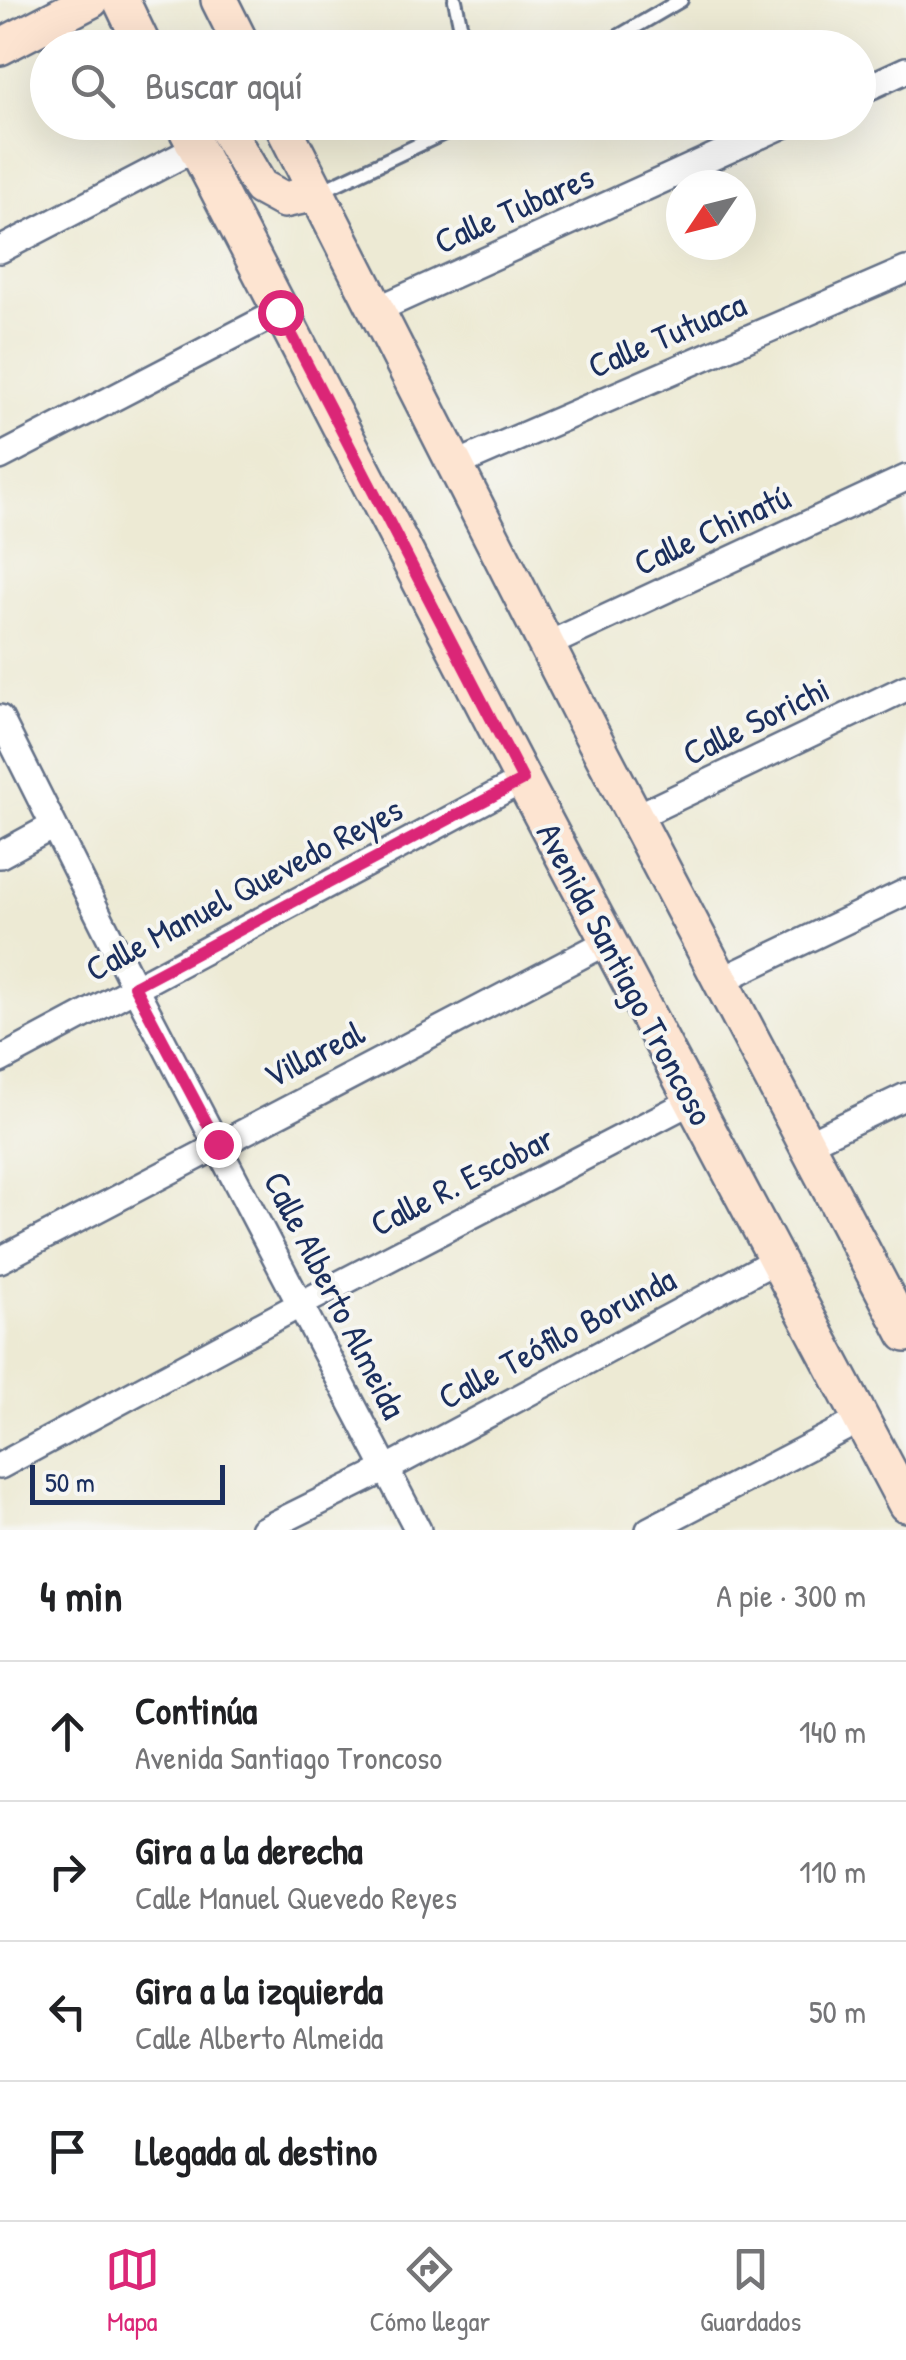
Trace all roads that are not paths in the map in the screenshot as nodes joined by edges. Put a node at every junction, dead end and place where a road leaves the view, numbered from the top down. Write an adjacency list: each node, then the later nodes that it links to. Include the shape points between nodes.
1 (92, 0): 6 (main road)
2 (121, 0): 7 (main road)
3 (218, 0): 8 (main road)
4 (455, 0): 9 (lane)
5 (681, 0): 10 (lane)
6 (32, 30)
7 (138, 30)
8 (234, 30)
9 (461, 30)
10 (630, 30)
11 (30, 31): 12 (main road)
12 (0, 46)
13 (906, 70): 14 (street)
14 (876, 84)
15 (183, 140): 22 (street)
16 (192, 140): 25 (main road, Avenida Santiago Troncoso)
17 (233, 140): 21 (main road, via 260,187 284,200)
18 (290, 140): 21 (main road)
19 (429, 140): 21 (lane)
20 (750, 140): 24 (street, Calle Tubares)
21 (317, 193): 24 (main road)
22 (0, 250)
23 (906, 270): 27 (street, Calle Tutuaca)
24 (376, 310): 27 (main road)
25 (280, 312): 26 (street); 32 (main road, Avenida Santiago Troncoso)
26 (0, 457)
27 (455, 464): 29 (main road)
28 (906, 478): 29 (street, Calle Chinatú)
29 (547, 646): 33 (main road)
30 (906, 688): 33 (street, Calle Sorichi)
31 (0, 718): 34 (street, Calle Alberto Almeida)
32 (523, 780): 37 (main road, Avenida Santiago Troncoso); 39 (street, Calle Manuel Quevedo Reyes)
33 (636, 817): 38 (main road)
34 (53, 826): 35 (street); 39 (street, Calle Alberto Almeida)
35 (0, 855)
36 (906, 892): 38 (street)
37 (609, 941): 42 (main road, Avenida Santiago Troncoso); 44 (street, Villareal)
38 (722, 980): 43 (main road)
39 (134, 986): 40 (street, Calle Manuel Quevedo Reyes); 44 (street, Calle Alberto Almeida)
40 (0, 1060)
41 (906, 1096): 43 (street)
42 (692, 1101): 46 (main road, Avenida Santiago Troncoso); 47 (street, Calle R. Escobar)
43 (808, 1143): 48 (main road)
44 (218, 1144): 45 (street, Villareal); 47 (street, Calle Alberto Almeida)
45 (0, 1260)
46 (776, 1260): 49 (main road, Avenida Santiago Troncoso); 51 (street, Calle Teófilo Borunda)
47 (300, 1304): 50 (street, Calle R. Escobar); 51 (street, Calle Alberto Almeida)
48 (901, 1315)
49 (862, 1419): 52 (main road, Avenida Santiago Troncoso); 55 (street)
50 (0, 1466)
51 (386, 1469): 53 (street, Calle Teófilo Borunda); 54 (street, Calle Alberto Almeida)
52 (906, 1504)
53 (262, 1530)
54 (418, 1530)
55 (649, 1530)

